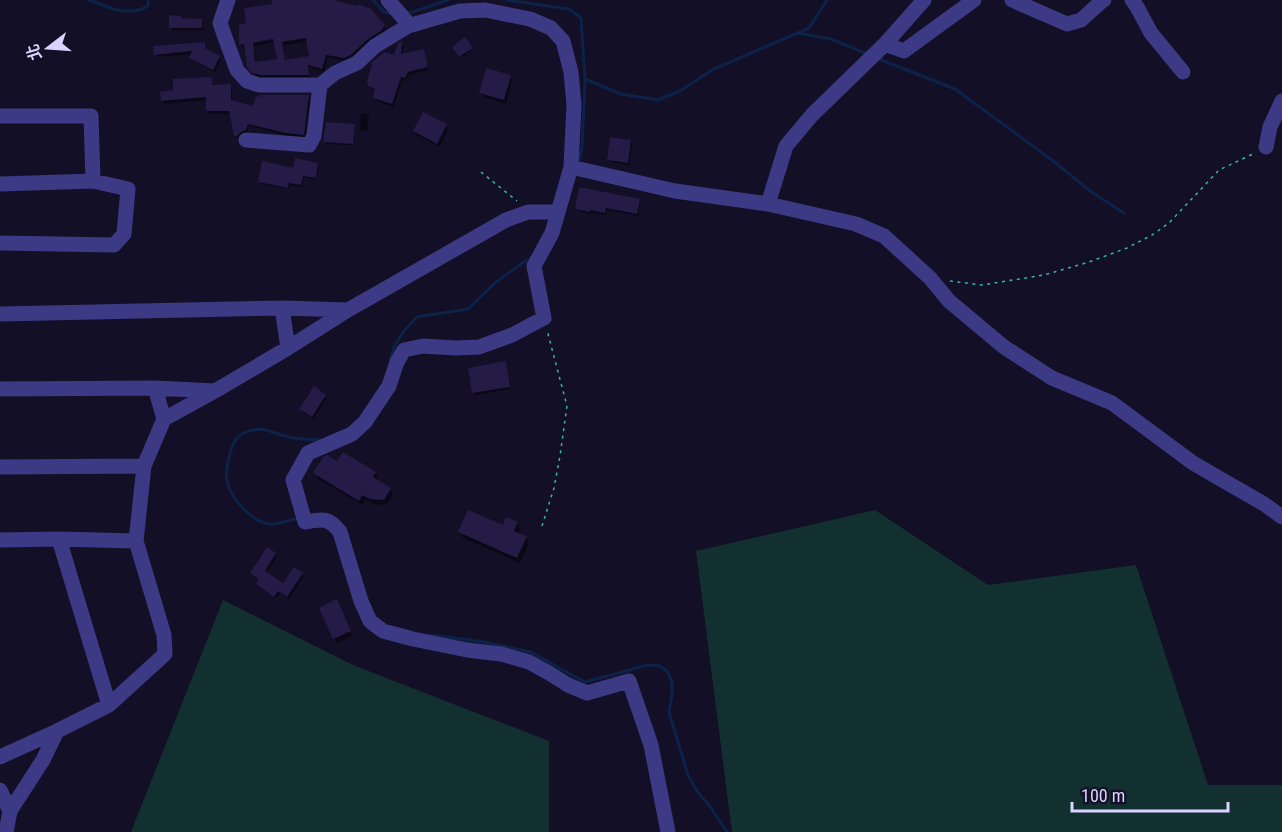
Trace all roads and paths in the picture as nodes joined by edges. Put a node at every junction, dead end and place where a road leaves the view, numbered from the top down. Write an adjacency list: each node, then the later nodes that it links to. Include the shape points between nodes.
1 (228, 0): 11 (street, via 220,22 237,70 247,81 259,85)
2 (924, 0): 9 (street)
3 (974, 0): 9 (street, via 904,51)
4 (1012, 0): 5 (street, via 1067,24 1081,20)
5 (1104, 0)
6 (1132, 0): 10 (street, via 1151,33)
7 (392, 4): 8 (street)
8 (407, 23): 11 (street, via 357,63); 16 (street, via 460,11 485,10 530,19 551,28 563,41 571,72)
9 (885, 44): 20 (street, via 786,146)
10 (1183, 72)
11 (320, 85): 14 (street, via 314,136 309,145)
12 (1282, 101): 15 (street)
13 (0, 116): 18 (street, via 91,116)
14 (246, 140)
15 (1266, 147): 24 (path, via 1219,171 1169,223 1127,248 1044,275 982,285)
16 (571, 167): 20 (street, via 675,190); 22 (street)
17 (481, 172): 21 (path)
18 (93, 181): 19 (street); 23 (street, via 128,189 124,234 114,245)
19 (0, 184)
20 (768, 204): 36 (street, via 855,224 884,236 949,301 1004,347 1052,378 1112,403 1193,463)
21 (528, 212): 22 (street); 26 (street, via 506,220)
22 (558, 212): 28 (street, via 552,234 534,266)
23 (0, 243)
24 (950, 281)
25 (282, 308): 26 (street); 27 (street); 29 (street)
26 (348, 310): 29 (street)
27 (0, 314)
28 (544, 318): 37 (path, via 567,406 554,488); 47 (street, via 479,347 423,346 404,350 388,386 365,422 352,434 308,453 293,480 305,522 323,519 340,532 360,601 370,621 383,631 530,662 587,693 629,681 651,745)
29 (288, 348): 32 (street)
30 (155, 388): 31 (street); 32 (street); 33 (street)
31 (0, 389)
32 (216, 391): 33 (street)
33 (164, 419): 34 (street)
34 (144, 466): 35 (street); 40 (street)
35 (0, 467)
36 (1282, 517)
37 (542, 526)
38 (59, 539): 39 (street); 40 (street); 41 (street)
39 (0, 540)
40 (136, 541): 41 (street, via 164,635 165,654)
41 (109, 705): 42 (street)
42 (57, 731): 43 (street); 45 (street)
43 (0, 757)
44 (0, 790): 45 (street)
45 (10, 811): 46 (street)
46 (6, 832)
47 (668, 832)

